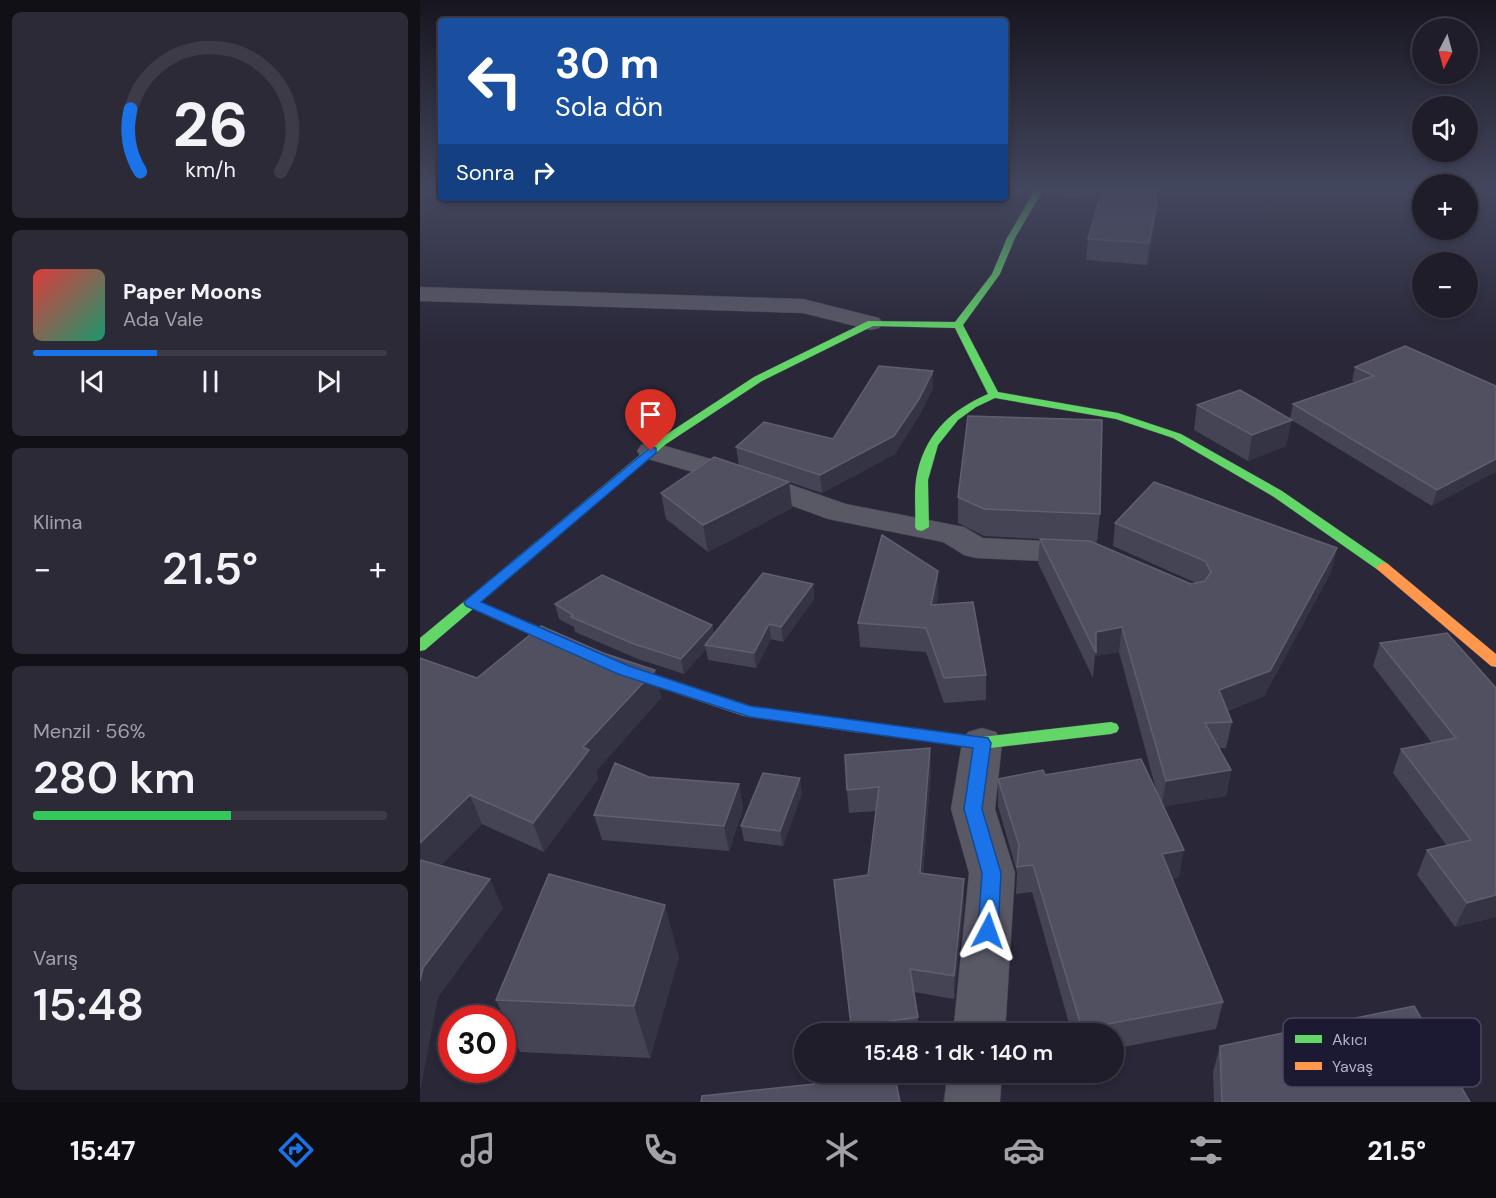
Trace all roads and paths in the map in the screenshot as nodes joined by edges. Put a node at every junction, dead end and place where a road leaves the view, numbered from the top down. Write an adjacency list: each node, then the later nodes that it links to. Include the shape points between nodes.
1 (1010, 241): 4 (street, via 996,274)
2 (420, 294): 3 (street, via 803,306)
3 (872, 323): 4 (street); 6 (street, via 758,380 710,408)
4 (958, 325): 5 (street)
5 (994, 395): 7 (street, via 954,418 932,444 922,480); 11 (street, via 1118,416 1177,436 1204,450 1388,570)
6 (651, 451): 7 (street, via 735,475 839,512); 9 (street)
7 (922, 527): 8 (street, via 953,534 976,548 1094,553)
8 (1116, 562)
9 (471, 603): 10 (street); 13 (street, via 624,670 750,712)
10 (420, 646)
11 (1496, 662)
12 (1111, 728): 13 (street)
13 (982, 743): 14 (street, via 973,809 992,873)
14 (980, 1023)
15 (974, 1083): 16 (street)
16 (972, 1102)

